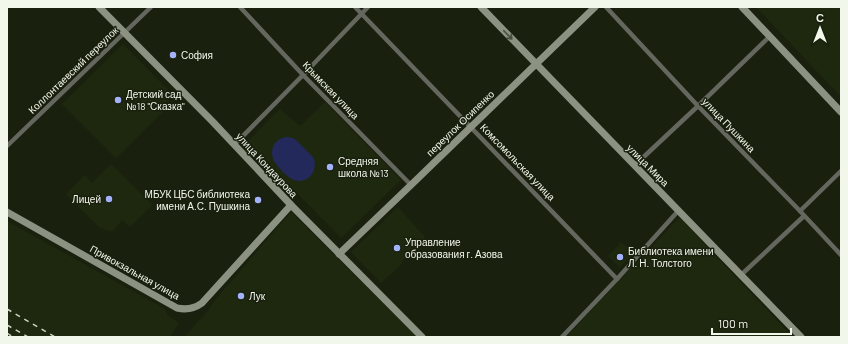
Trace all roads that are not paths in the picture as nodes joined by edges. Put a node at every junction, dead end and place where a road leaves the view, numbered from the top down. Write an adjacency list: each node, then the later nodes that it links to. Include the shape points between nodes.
1 (99, 7): 11 (street, улица Кондаурова)
2 (151, 7): 11 (street, Коллонтаевский переулок)
3 (240, 7): 14 (street, Крымская улица)
4 (355, 7): 10 (street, Комсомольская улица)
5 (368, 7): 10 (street)
6 (481, 7): 13 (street, улица Мира, one-way to 13)
7 (595, 7): 13 (street, переулок Осипенко)
8 (606, 7): 15 (street, улица Пушкина)
9 (742, 7): 12 (street)
10 (361, 14): 14 (street); 17 (street, Комсомольская улица)
11 (124, 33): 18 (street, улица Кондаурова); 19 (street, Коллонтаевский переулок)
12 (770, 36): 15 (street); 16 (street)
13 (535, 64): 17 (street, переулок Осипенко); 20 (street, улица Мира)
14 (303, 75): 18 (street); 22 (street, Крымская улица)
15 (698, 106): 20 (street); 26 (street, улица Пушкина)
16 (841, 112)
17 (472, 127): 22 (street, переулок Осипенко); 30 (street, Комсомольская улица)
18 (234, 145): 23 (street, улица Кондаурова)
19 (7, 146)
20 (634, 166): 24 (street, улица Мира)
21 (841, 170): 26 (street)
22 (411, 185): 27 (street, переулок Осипенко)
23 (291, 205): 25 (street, Привокзальная улица, via 202,303 189,309 177,308); 27 (street, улица Кондаурова)
24 (679, 210): 29 (street, улица Мира); 30 (street)
25 (7, 212)
26 (802, 214): 28 (street, улица Пушкина); 29 (street)
27 (339, 254): 31 (street, улица Кондаурова)
28 (841, 255)
29 (741, 276): 33 (street, улица Мира)
30 (617, 278): 32 (street)
31 (422, 337)
32 (562, 337)
33 (800, 337)

